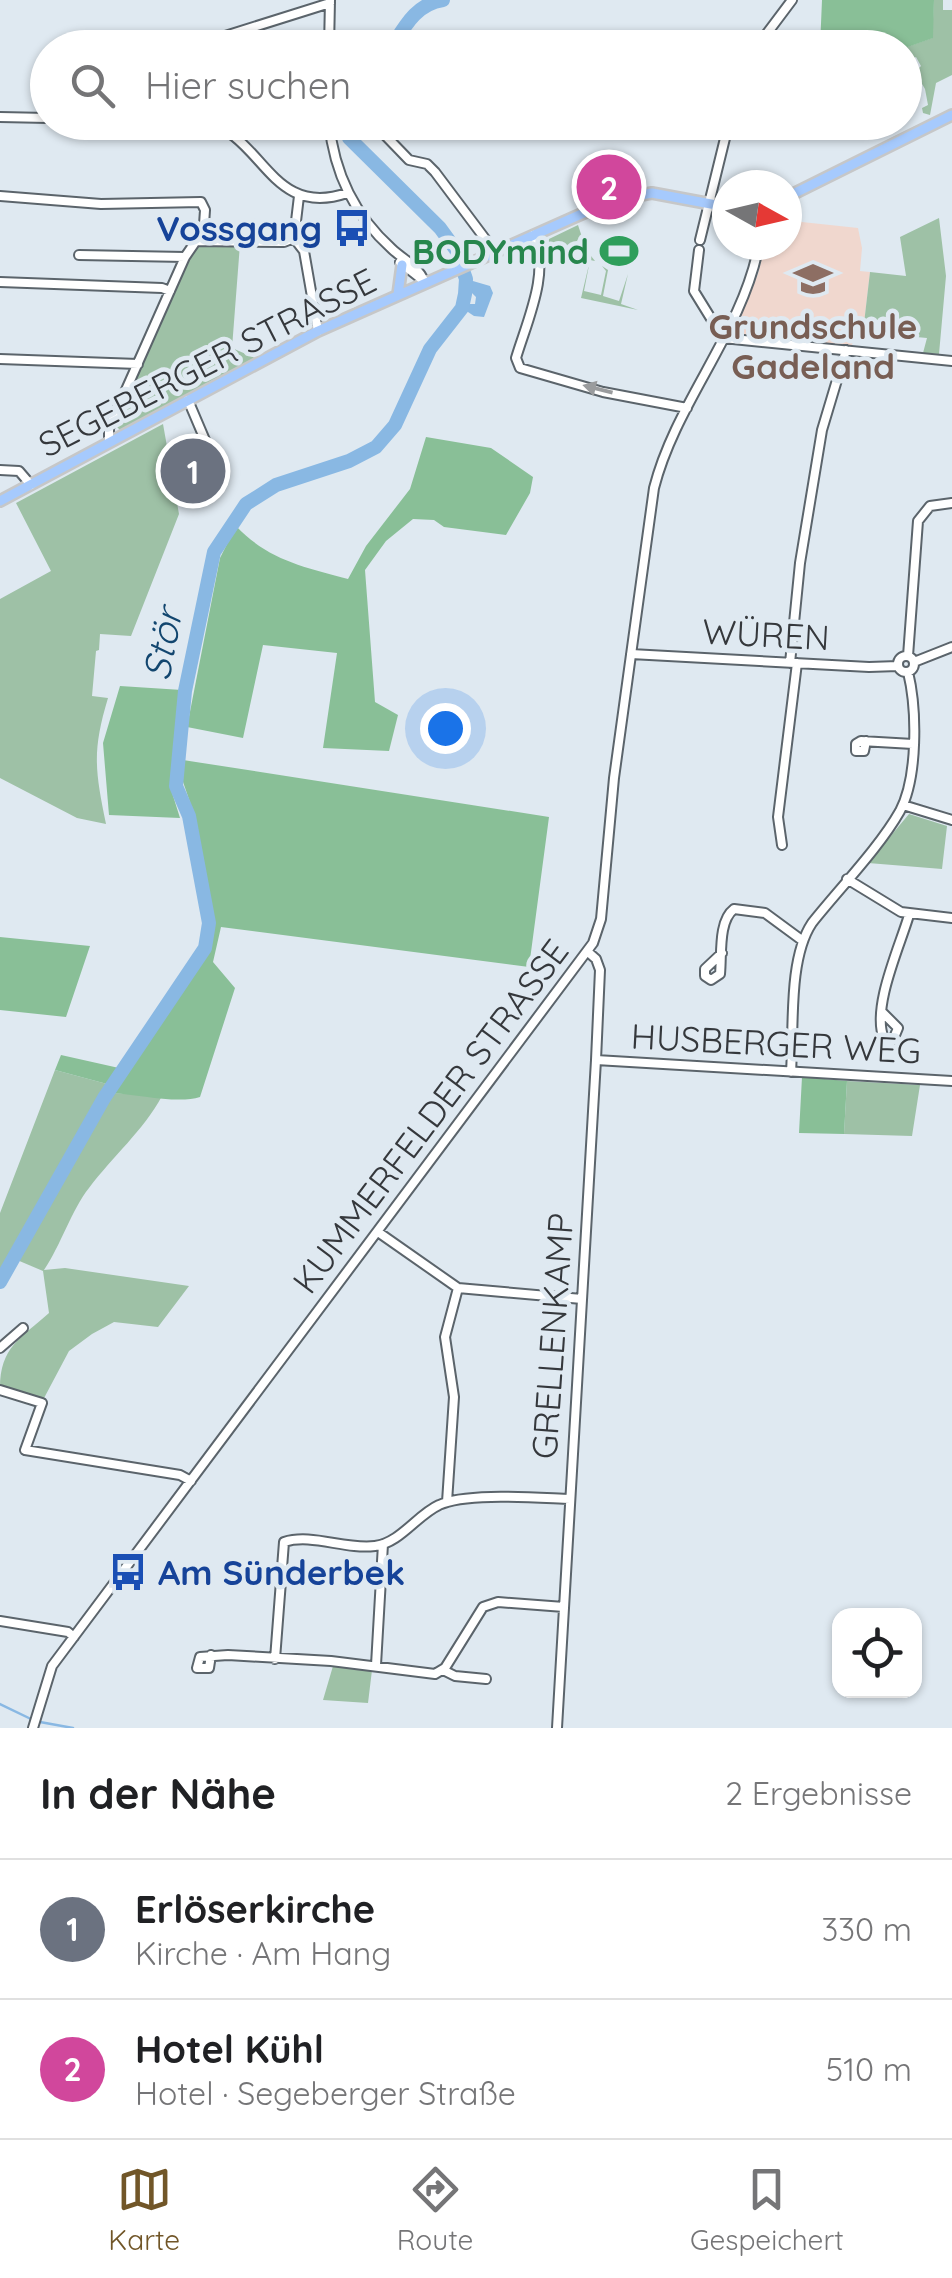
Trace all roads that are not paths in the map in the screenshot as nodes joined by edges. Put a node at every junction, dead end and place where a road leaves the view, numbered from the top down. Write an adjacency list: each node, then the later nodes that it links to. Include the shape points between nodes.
1 (792, 0): 5 (street)
2 (330, 1): 3 (street); 4 (street)
3 (242, 30)
4 (329, 30)
5 (770, 30)
6 (952, 116): 9 (main road)
7 (0, 117): 8 (street)
8 (30, 118)
9 (922, 131)
10 (238, 140): 18 (street)
11 (332, 140): 16 (street)
12 (390, 140): 24 (street, via 409,160 435,172)
13 (724, 140): 19 (street)
14 (903, 140): 15 (main road)
15 (802, 190)
16 (347, 193): 18 (street); 25 (street)
17 (0, 196): 23 (street, via 201,202)
18 (299, 196): 22 (street)
19 (708, 204): 20 (main road, SEGEBERGER STRASSE); 21 (main road, SEGEBERGER STRASSE, via 630,195); 35 (street, via 694,291)
20 (712, 205)
21 (533, 235): 24 (main road, SEGEBERGER STRASSE); 41 (street, one-way to 21, via 520,368 516,358 542,253)
22 (294, 238): 23 (street); 34 (street, via 304,251)
23 (203, 239): 27 (street)
24 (495, 252): 31 (main road, SEGEBERGER STRASSE)
25 (396, 253): 29 (street); 31 (street)
26 (79, 255): 27 (street)
27 (185, 257): 32 (street)
28 (755, 260): 35 (street, KUMMERFELDER STRASSE)
29 (402, 265): 31 (street); 33 (main road)
30 (0, 282): 32 (street)
31 (425, 282): 33 (main road, SEGEBERGER STRASSE)
32 (170, 291): 39 (street)
33 (398, 294): 34 (main road, SEGEBERGER STRASSE)
34 (318, 331): 40 (main road, SEGEBERGER STRASSE)
35 (723, 338): 36 (street); 41 (street, KUMMERFELDER STRASSE)
36 (846, 350): 38 (street); 51 (street, via 822,430 800,563)
37 (0, 359): 39 (street)
38 (952, 361)
39 (138, 364): 42 (street)
40 (188, 400): 42 (main road, SEGEBERGER STRASSE); 45 (street, via 222,480)
41 (687, 408): 49 (street, KUMMERFELDER STRASSE, via 654,488)
42 (110, 442): 44 (main road, SEGEBERGER STRASSE)
43 (0, 470): 44 (street, via 19,471)
44 (31, 484): 46 (main road, SEGEBERGER STRASSE)
45 (214, 494)
46 (0, 502)
47 (952, 503): 50 (street, via 930,506 918,521)
48 (952, 648): 50 (street)
49 (631, 654): 51 (street, WÜREN); 63 (street, KUMMERFELDER STRASSE, via 601,920)
50 (911, 659): 52 (street, via 900,658); 53 (street)
51 (794, 663): 52 (street, WÜREN); 58 (street, via 778,818)
52 (898, 666): 53 (street)
53 (908, 672): 55 (street, via 916,706)
54 (866, 741): 55 (street)
55 (913, 744): 56 (street)
56 (903, 805): 57 (street); 59 (street)
57 (952, 820)
58 (782, 845)
59 (847, 879): 60 (street); 62 (street)
60 (909, 915): 61 (street); 65 (street, via 888,974)
61 (952, 918)
62 (802, 941): 64 (street, via 765,914 734,909 724,921); 67 (street)
63 (588, 952): 66 (street, GRELLENKAMP, via 600,970); 69 (street, KUMMERFELDER STRASSE)
64 (722, 954)
65 (883, 1013)
66 (596, 1060): 67 (street, HUSBERGER WEG); 71 (street, GRELLENKAMP)
67 (791, 1072): 68 (street, HUSBERGER WEG)
68 (952, 1082)
69 (378, 1232): 70 (street); 75 (street, KUMMERFELDER STRASSE)
70 (458, 1288): 71 (street); 77 (street, via 444,1336 454,1397)
71 (582, 1299): 76 (street, GRELLENKAMP)
72 (23, 1328): 73 (street)
73 (0, 1348)
74 (0, 1390): 75 (street, via 42,1403 25,1450)
75 (191, 1481): 81 (street, KUMMERFELDER STRASSE)
76 (570, 1499): 77 (street); 79 (street, GRELLENKAMP)
77 (447, 1502): 78 (street)
78 (384, 1544): 83 (street, via 300,1537 284,1542); 84 (street)
79 (564, 1607): 85 (street, via 483,1607); 88 (street, GRELLENKAMP)
80 (0, 1621): 81 (street)
81 (74, 1637): 87 (street, KUMMERFELDER STRASSE, via 46,1679)
82 (211, 1656): 83 (street)
83 (275, 1658): 84 (street)
84 (376, 1666): 85 (street)
85 (443, 1670): 86 (street)
86 (486, 1678)
87 (34, 1724)
88 (557, 1728)

